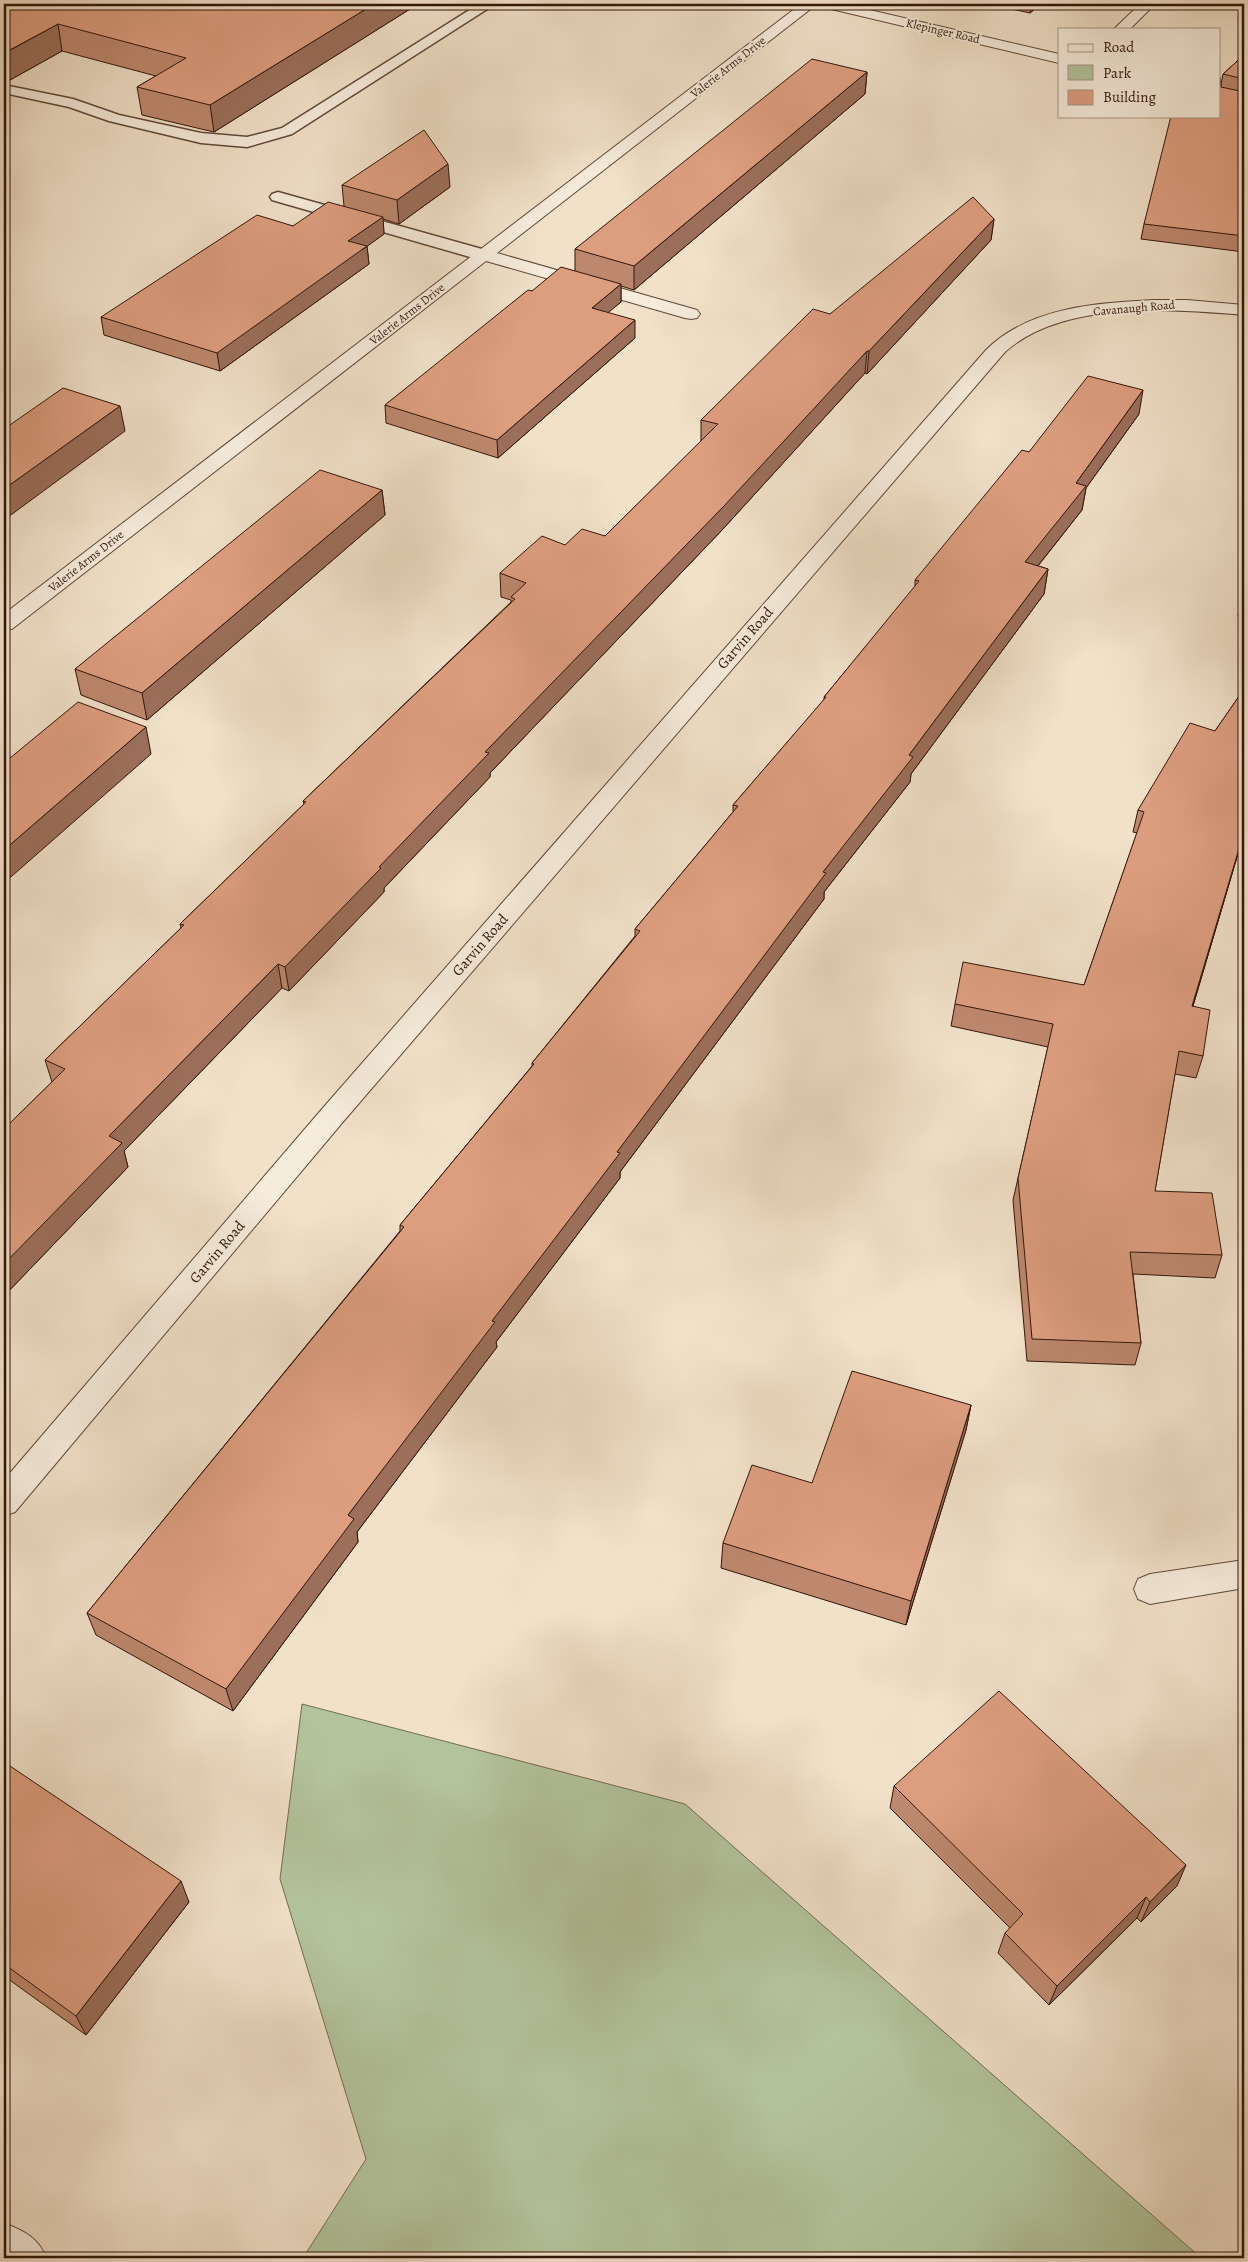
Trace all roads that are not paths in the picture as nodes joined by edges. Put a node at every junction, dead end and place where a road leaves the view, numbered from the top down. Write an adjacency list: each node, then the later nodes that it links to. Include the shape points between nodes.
1 (488, 4): 7 (lane, via 287,132 247,142 201,138 114,118 73,103)
2 (810, 4): 9 (street, Valerie Arms Drive)
3 (827, 4): 6 (street, Klepinger Road)
4 (1148, 4): 5 (street)
5 (1122, 28)
6 (1058, 58)
7 (4, 89)
8 (278, 197): 9 (lane)
9 (483, 255): 11 (street); 13 (street, Valerie Arms Drive)
10 (1244, 310): 12 (street, Cavanaugh Road, via 1157,304 1116,308 1046,322 1005,342)
11 (691, 314)
12 (961, 390): 14 (street, Garvin Road, via 332,1116)
13 (4, 624)
14 (4, 1502)
15 (1244, 1574): 16 (street)
16 (1150, 1589)
17 (4, 2243): 18 (street)
18 (26, 2258)

